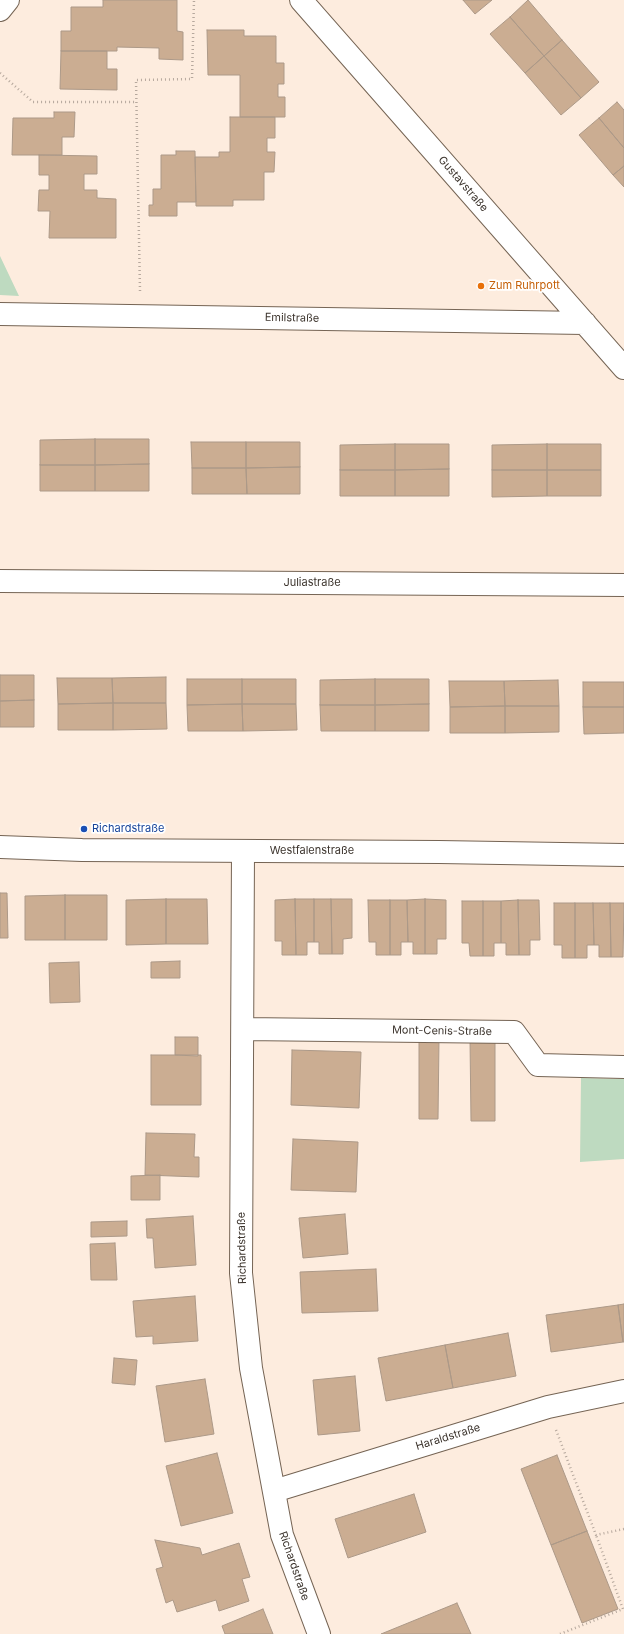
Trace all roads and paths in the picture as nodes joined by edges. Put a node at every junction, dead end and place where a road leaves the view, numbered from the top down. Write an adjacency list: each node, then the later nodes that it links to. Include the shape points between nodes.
1 (8, 0): 4 (street)
2 (194, 0): 6 (path, via 192,79 136,80)
3 (301, 0): 9 (street, Gustavstraße)
4 (0, 10)
5 (0, 73): 6 (path, via 33,102)
6 (136, 102): 8 (path)
7 (0, 314): 8 (street, Emilstraße)
8 (140, 316): 9 (street, Emilstraße)
9 (585, 323): 10 (street, Gustavstraße)
10 (624, 368)
11 (0, 581): 12 (street, Juliastraße)
12 (624, 585)
13 (0, 847): 14 (street, Westfalenstraße)
14 (243, 851): 15 (street, Westfalenstraße); 16 (street, Richardstraße)
15 (624, 855)
16 (243, 1029): 17 (street, Mont-Cenis-Straße, via 514,1032 538,1065); 20 (street, Richardstraße, via 241,1272 251,1368)
17 (624, 1066)
18 (624, 1391): 19 (street, Haraldstraße)
19 (548, 1407): 20 (street, Haraldstraße); 22 (path)
20 (274, 1491): 23 (street, Richardstraße, via 282,1535)
21 (624, 1529): 22 (path)
22 (596, 1535): 24 (path, via 623,1609)
23 (319, 1634)
24 (560, 1634)

